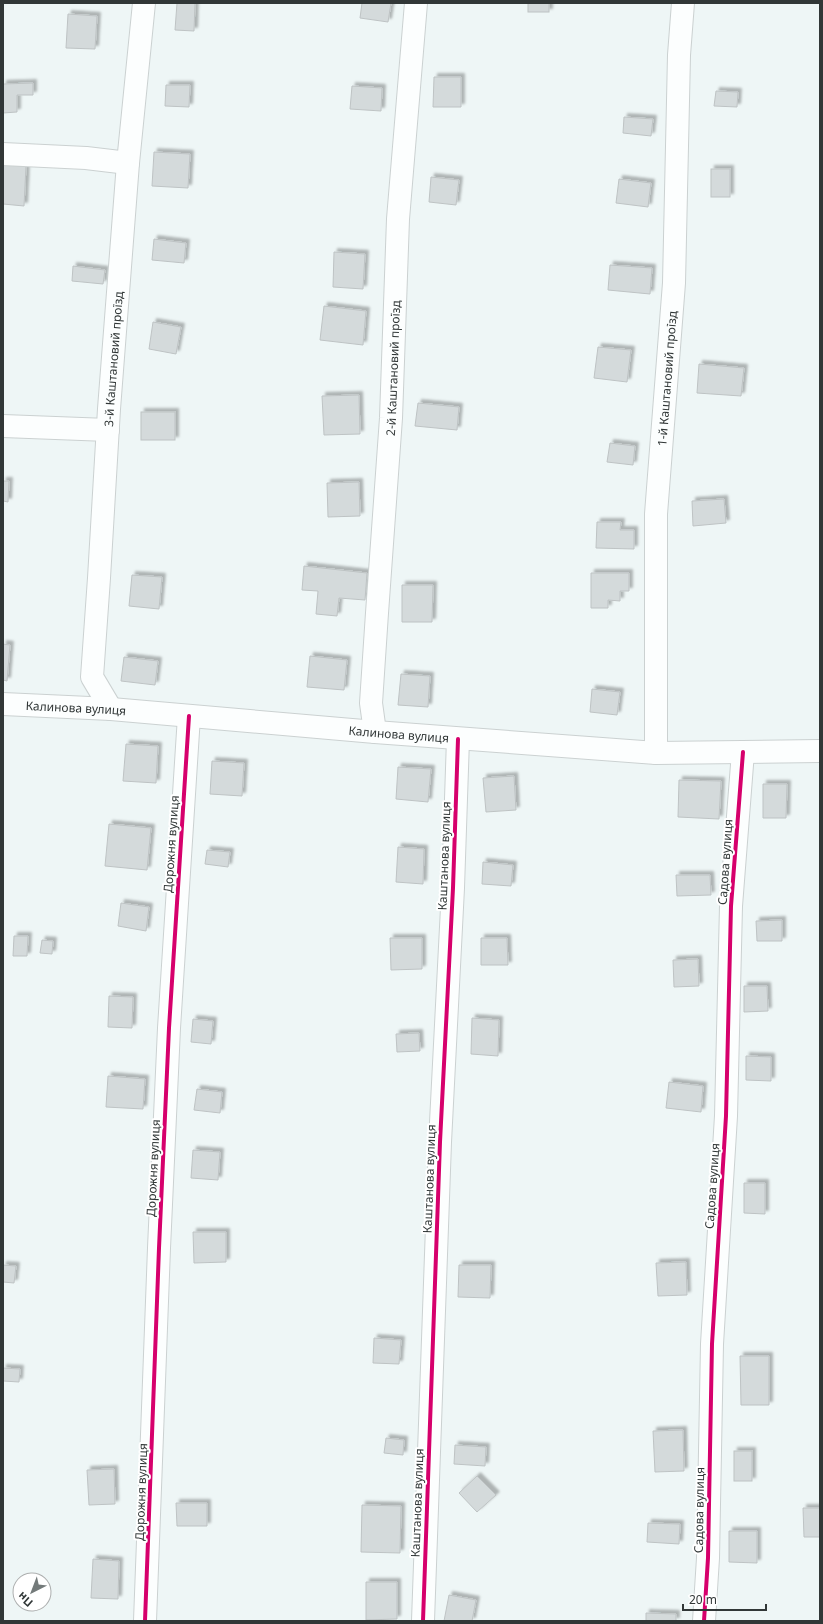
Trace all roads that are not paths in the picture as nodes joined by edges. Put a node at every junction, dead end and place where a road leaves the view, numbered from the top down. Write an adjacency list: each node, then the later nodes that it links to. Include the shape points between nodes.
1 (144, 3): 5 (street, 3-й Каштановий проїзд)
2 (416, 3): 11 (street, 2-й Каштановий проїзд, via 398,219 392,418 371,703)
3 (683, 3): 15 (street, 1-й Каштановий проїзд, via 679,54 674,283 656,514)
4 (3, 154): 5 (street)
5 (128, 163): 7 (street, 3-й Каштановий проїзд)
6 (3, 426): 7 (street)
7 (108, 430): 9 (street, 3-й Каштановий проїзд, via 92,677)
8 (3, 704): 9 (street, Калинова вулиця)
9 (111, 709): 10 (street, Калинова вулиця)
10 (189, 716): 11 (street, Калинова вулиця); 16 (street, Дорожня вулиця, via 168,1052)
11 (375, 732): 12 (street, Калинова вулиця)
12 (458, 739): 15 (street, Калинова вулиця); 17 (street, Каштанова вулиця, via 440,1142)
13 (820, 751): 14 (street, Калинова вулиця)
14 (743, 752): 15 (street, Калинова вулиця); 18 (street, Садова вулиця, via 731,906 726,1116 712,1344 708,1558)
15 (656, 753)
16 (145, 1621)
17 (423, 1621)
18 (704, 1621)

